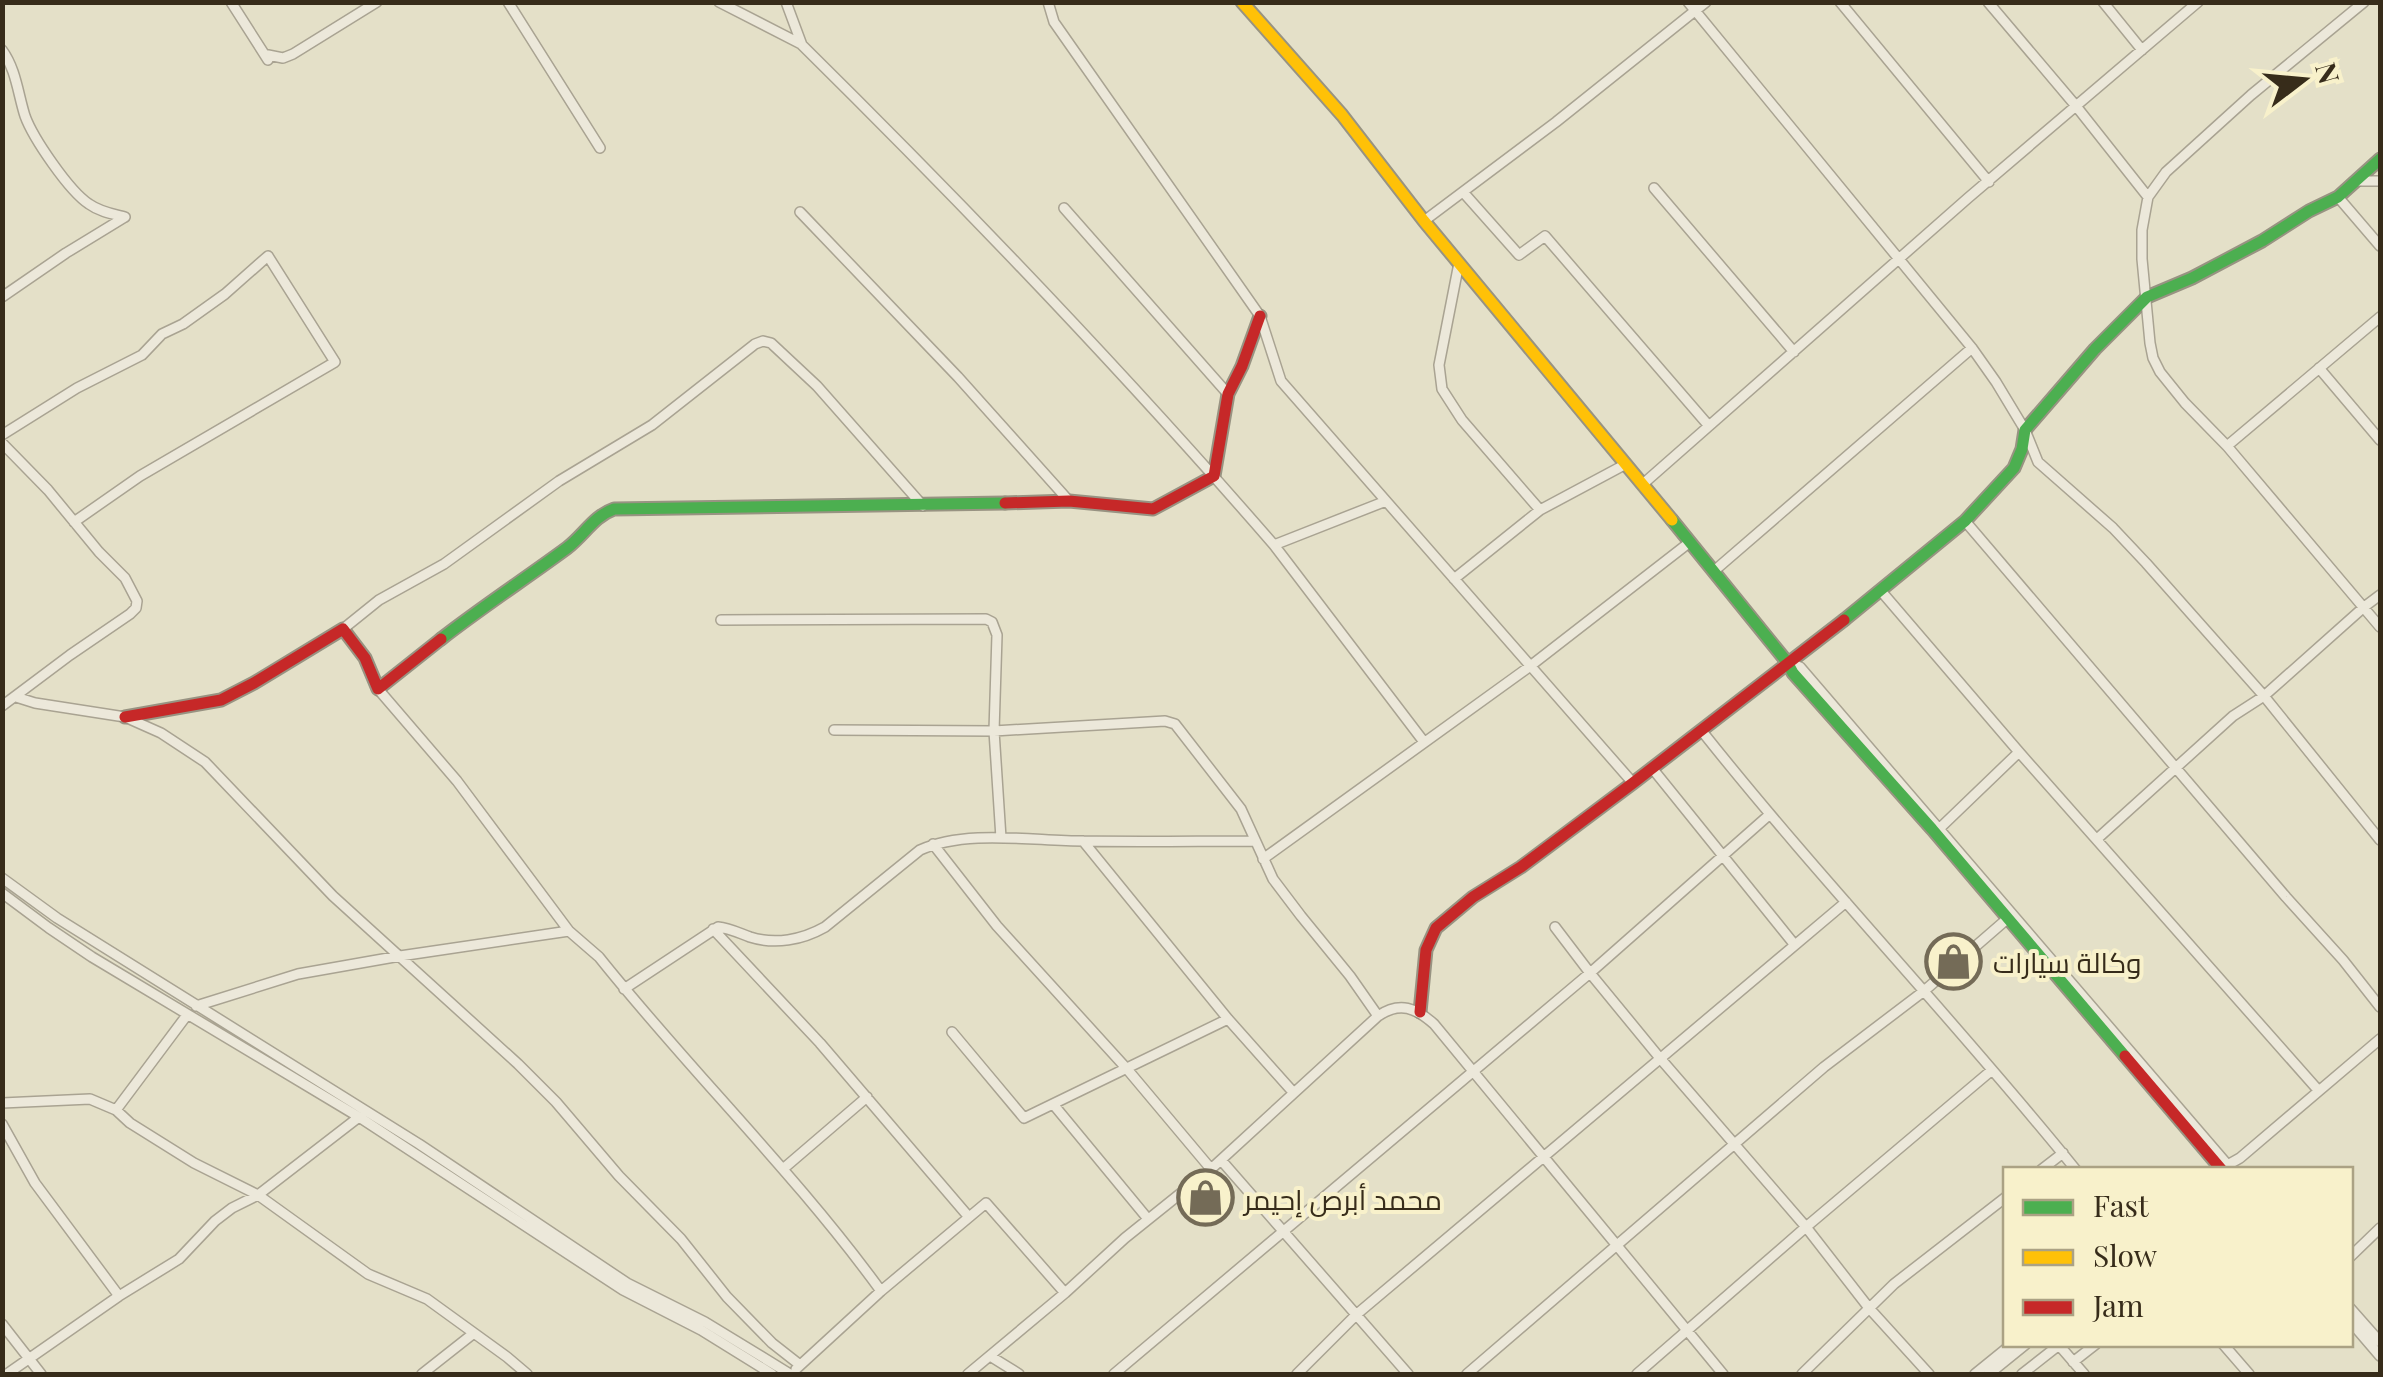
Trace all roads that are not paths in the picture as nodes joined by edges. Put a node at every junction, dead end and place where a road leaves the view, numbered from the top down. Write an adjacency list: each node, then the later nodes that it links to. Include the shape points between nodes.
1 (231, 2): 14 (street, via 268,60 268,54 293,54)
2 (508, 2): 20 (street)
3 (718, 2): 16 (street)
4 (786, 2): 16 (street)
5 (1048, 2): 37 (street, via 1054,22)
6 (1242, 2): 31 (street)
7 (1688, 2): 15 (street)
8 (1706, 2): 15 (street)
9 (1840, 2): 24 (street)
10 (1988, 2): 19 (street)
11 (2103, 2): 18 (street)
12 (2198, 2): 18 (street)
13 (2364, 2): 27 (street, via 2166,172)
14 (373, 4)
15 (1696, 12): 26 (street); 33 (street)
16 (802, 45): 50 (street)
17 (2, 50): 35 (street, via 26,119 62,174 88,204 125,217)
18 (2142, 50): 19 (street)
19 (2076, 106): 24 (street); 27 (street)
20 (600, 148)
21 (2380, 159): 22 (street)
22 (2357, 180): 23 (street); 28 (street)
23 (2380, 180)
24 (1989, 182): 33 (street)
25 (1654, 188): 40 (street)
26 (1463, 192): 31 (street); 43 (street, via 1519,255 1545,236)
27 (2148, 197): 36 (street, via 2142,230)
28 (2338, 197): 32 (street); 36 (street)
29 (1064, 208): 42 (street)
30 (800, 212): 52 (street)
31 (1424, 221): 34 (street)
32 (2380, 246)
33 (1898, 261): 39 (street); 40 (street)
34 (1458, 263): 49 (street); 55 (street, via 1439,365 1442,388)
35 (2, 296)
36 (2147, 298): 44 (street); 48 (street, via 2160,372)
37 (1260, 316): 42 (street); 53 (street, via 1280,382)
38 (2380, 317): 41 (street)
39 (1972, 348): 44 (street); 60 (street)
40 (1794, 352): 43 (street)
41 (2319, 368): 46 (street); 48 (street)
42 (1228, 394): 50 (street)
43 (1709, 426): 51 (street)
44 (2025, 430): 56 (street, via 2014,468); 71 (street, via 2038,462 2113,528)
45 (2, 435): 57 (street, via 142,355 268,256 335,362 123,486)
46 (2380, 440)
47 (2, 442): 57 (street)
48 (2227, 446): 64 (street)
49 (1626, 464): 51 (street); 55 (street)
50 (1214, 476): 52 (street, via 1154,510); 59 (street)
51 (1643, 484): 58 (street)
52 (1069, 501): 54 (street)
53 (1386, 501): 59 (street); 61 (street)
54 (924, 506): 67 (street, via 816,386 763,341 652,425); 70 (street, via 602,513 571,545)
55 (1540, 510): 61 (street)
56 (1965, 521): 62 (street); 81 (street)
57 (74, 522): 72 (street, via 125,578 136,608)
58 (1690, 542): 60 (street); 69 (street)
59 (1274, 545): 78 (street)
60 (1714, 571): 68 (street)
61 (1454, 579): 69 (street)
62 (1881, 591): 68 (street); 79 (street)
63 (2380, 595): 64 (street)
64 (2364, 606): 66 (street); 71 (street)
65 (721, 620): 77 (street, via 986,619 996,635)
66 (2380, 627)
67 (343, 629): 70 (street); 74 (street, via 221,700)
68 (1787, 662): 76 (street); 84 (street, via 1800,667); 96 (street)
69 (1529, 666): 78 (street); 82 (street)
70 (378, 689): 99 (street)
71 (2264, 696): 81 (street); 87 (street)
72 (16, 697): 73 (street); 74 (street)
73 (2, 706)
74 (125, 717): 101 (street, via 205,762)
75 (834, 730): 77 (street)
76 (1701, 730): 80 (street); 83 (street)
77 (994, 732): 85 (street); 88 (street, via 1170,722 1241,809)
78 (1424, 742): 92 (street)
79 (2019, 752): 84 (street); 86 (street)
80 (1652, 768): 82 (street); 91 (street)
81 (2175, 768): 86 (street); 106 (street)
82 (1633, 783): 107 (street, via 1436,928 1426,950)
83 (1769, 815): 91 (street); 95 (street)
84 (1940, 828): 131 (street)
85 (1001, 838): 89 (street); 90 (street)
86 (2097, 839): 117 (street)
87 (2380, 840)
88 (1255, 841): 89 (street); 92 (street)
89 (1083, 842): 110 (street)
90 (934, 844): 98 (street, via 814,933 768,941); 114 (street, via 997,926)
91 (1724, 857): 100 (street); 102 (street)
92 (1263, 859): 109 (street)
93 (2, 878): 105 (street)
94 (4, 894): 108 (street)
95 (1846, 902): 100 (street); 104 (street)
96 (2007, 919): 104 (street); 132 (street)
97 (1555, 927): 102 (street)
98 (712, 929): 103 (street); 119 (street)
99 (570, 931): 101 (street); 103 (street)
100 (1794, 944): 113 (street)
101 (400, 956): 105 (street, via 298,974); 166 (street, via 556,1102 727,1298)
102 (1590, 974): 113 (street); 116 (street)
103 (624, 989): 134 (street)
104 (1924, 991): 115 (street); 125 (street)
105 (196, 1006): 172 (street, via 627,1282)
106 (2380, 1007)
107 (1420, 1012): 109 (street, via 1386,1010); 116 (street)
108 (187, 1015): 122 (street); 123 (street)
109 (1378, 1016): 118 (street)
110 (1228, 1019): 114 (street); 118 (street)
111 (952, 1032): 121 (street, via 1024,1118)
112 (2380, 1039): 117 (street)
113 (1659, 1057): 125 (street); 127 (street)
114 (1127, 1070): 121 (street); 135 (street)
115 (1992, 1070): 126 (street); 140 (street)
116 (1474, 1072): 127 (street); 142 (street)
117 (2318, 1090): 133 (street)
118 (1293, 1092): 128 (street)
119 (867, 1097): 134 (street); 138 (street)
120 (2, 1103): 122 (street, via 90,1099)
121 (1054, 1104): 139 (street)
122 (116, 1110): 136 (street)
123 (359, 1117): 136 (street); 171 (street, via 622,1290)
124 (2, 1124): 147 (street, via 36,1183)
125 (1736, 1145): 140 (street); 143 (street)
126 (2062, 1153): 129 (street); 130 (street)
127 (1543, 1155): 143 (street); 150 (street)
128 (1220, 1160): 135 (street); 142 (street)
129 (2045, 1167)
130 (2074, 1167)
131 (2226, 1167)
132 (2226, 1167)
133 (2228, 1167)
134 (783, 1169): 145 (street)
135 (1211, 1169): 139 (street)
136 (258, 1196): 147 (street, via 232,1208 179,1259); 154 (street, via 368,1274 426,1300)
137 (2003, 1199): 148 (street)
138 (968, 1216): 145 (street); 146 (street, via 986,1204)
139 (1148, 1220): 146 (street)
140 (1806, 1227): 148 (street); 153 (street)
141 (2380, 1228): 144 (street)
142 (1284, 1230): 150 (street); 175 (street)
143 (1617, 1247): 153 (street); 178 (street)
144 (2353, 1254)
145 (881, 1291): 166 (street)
146 (1065, 1293): 162 (street)
147 (119, 1296): 164 (street)
148 (1869, 1308): 181 (street); 182 (street)
149 (2353, 1311): 155 (street)
150 (1357, 1314): 176 (street); 177 (street)
151 (2, 1324): 164 (street)
152 (2353, 1324): 163 (street)
153 (1688, 1332): 179 (street); 180 (street)
154 (474, 1333): 169 (street); 170 (street)
155 (2380, 1342)
156 (2008, 1347): 183 (street)
157 (2022, 1347): 184 (street)
158 (2056, 1347): 185 (street)
159 (2060, 1347): 165 (street)
160 (2092, 1347): 165 (street)
161 (2226, 1347): 187 (street)
162 (990, 1356): 173 (street); 174 (street)
163 (2380, 1356)
164 (29, 1357): 167 (street); 168 (street)
165 (2074, 1362): 186 (street)
166 (800, 1365): 172 (street)
167 (7, 1374)
168 (41, 1374)
169 (422, 1374)
170 (527, 1374)
171 (772, 1374)
172 (790, 1374)
173 (968, 1374)
174 (1019, 1374)
175 (1114, 1374)
176 (1297, 1374)
177 (1408, 1374)
178 (1467, 1374)
179 (1637, 1374)
180 (1723, 1374)
181 (1802, 1374)
182 (1928, 1374)
183 (1975, 1374)
184 (1990, 1374)
185 (2022, 1374)
186 (2084, 1374)
187 (2249, 1374)

